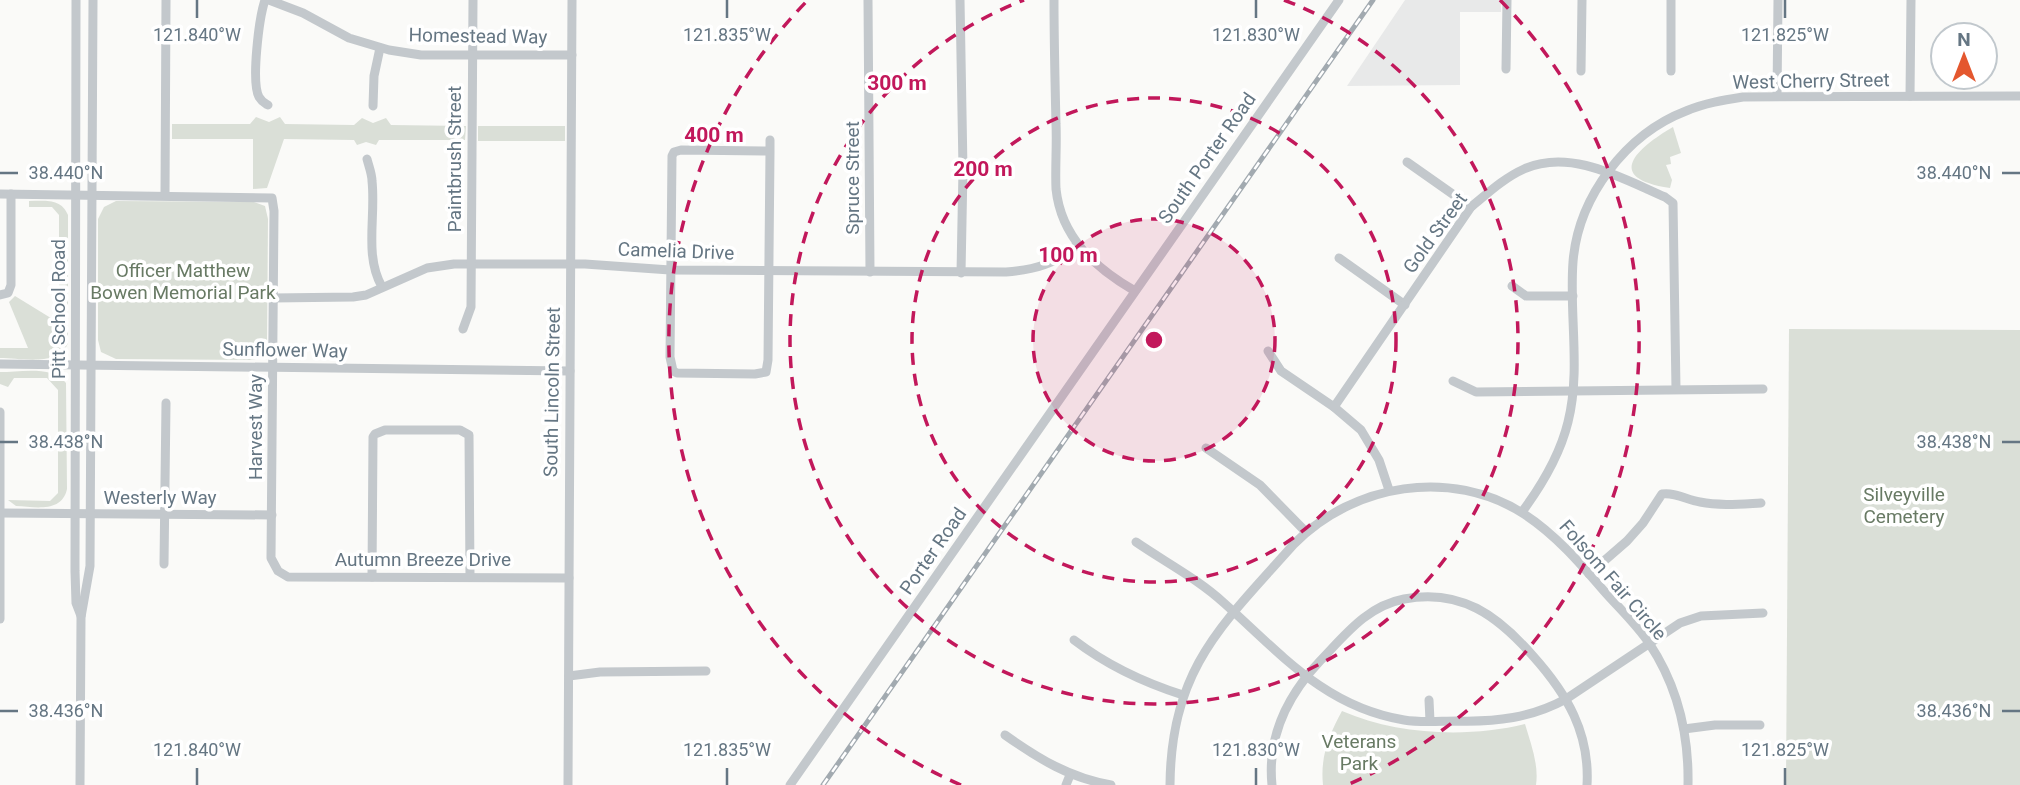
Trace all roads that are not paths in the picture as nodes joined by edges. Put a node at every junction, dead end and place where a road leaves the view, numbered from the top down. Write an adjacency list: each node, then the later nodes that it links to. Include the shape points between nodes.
1 (76, 0): 34 (street, Pitt School Road)
2 (93, 0): 35 (street, Pitt School Road)
3 (166, 0): 36 (street)
4 (267, 0): 16 (street, Homestead Way); 25 (street, via 257,38 257,91)
5 (472, 0): 17 (street, Paintbrush Street)
6 (572, 0): 18 (street, South Lincoln Street)
7 (868, 0): 44 (street, Spruce Street)
8 (960, 0): 45 (street)
9 (1054, 0): 38 (street, via 1056,188)
10 (1339, 0): 48 (street, South Porter Road)
11 (1507, 0): 19 (street)
12 (1582, 0): 20 (street)
13 (1671, 0): 21 (street)
14 (1778, 0): 22 (street)
15 (1911, 0): 23 (street)
16 (380, 48): 17 (street, Homestead Way, via 421,55); 26 (street)
17 (472, 54): 18 (street, Homestead Way); 40 (street, Paintbrush Street)
18 (572, 55): 41 (street, South Lincoln Street)
19 (1506, 69)
20 (1581, 71)
21 (1671, 71)
22 (1777, 96): 23 (street, West Cherry Street); 31 (street, West Cherry Street, via 1711,102 1685,111 1643,135)
23 (1910, 96): 24 (street, West Cherry Street)
24 (2020, 96)
25 (268, 105)
26 (373, 106)
27 (770, 140): 28 (street)
28 (770, 151): 42 (street, via 674,152); 43 (street)
29 (367, 159): 47 (street, via 372,180 372,254)
30 (1407, 162): 37 (street)
31 (1607, 173): 37 (street, Gold Street, via 1583,164 1555,162 1526,168); 50 (street, West Cherry Street, via 1579,232); 63 (street, Gold Street, via 1673,203)
32 (0, 194): 33 (street)
33 (11, 194): 34 (street); 49 (street, via 11,280)
34 (76, 195): 35 (street); 57 (street, Pitt School Road)
35 (92, 195): 36 (street); 58 (street, Pitt School Road)
36 (165, 195): 51 (street, Harvest Way, via 272,198)
37 (1471, 207): 52 (street, Gold Street)
38 (1077, 245): 45 (street, Camelia Drive, via 1058,260 1033,269); 48 (street)
39 (1339, 258): 52 (street)
40 (471, 264): 41 (street, Camelia Drive); 47 (street, Camelia Drive, via 427,268); 53 (street, Paintbrush Street, via 471,307)
41 (571, 264): 42 (street, Camelia Drive); 60 (street, South Lincoln Street)
42 (670, 270): 43 (street, Camelia Drive); 43 (street, via 670,365 673,371 685,374 766,372)
43 (769, 271): 44 (street, Camelia Drive)
44 (870, 272): 45 (street, Camelia Drive)
45 (961, 273)
46 (1512, 286): 50 (street, via 1525,296)
47 (382, 287): 51 (street, Camelia Drive, via 353,297)
48 (1135, 291): 54 (street, South Porter Road)
49 (4, 294)
50 (1573, 296): 64 (street, West Cherry Street)
51 (273, 298): 59 (street, Harvest Way)
52 (1405, 305): 66 (street, Gold Street)
53 (463, 329)
54 (1104, 336): 104 (street, Porter Road)
55 (1268, 351): 66 (street, via 1281,371)
56 (0, 365): 57 (street, Sunflower Way)
57 (76, 366): 58 (street, Sunflower Way); 73 (street, Pitt School Road)
58 (91, 366): 59 (street, Sunflower Way); 74 (street, Pitt School Road)
59 (273, 368): 60 (street, Sunflower Way); 76 (street, Harvest Way)
60 (570, 371): 84 (street, South Lincoln Street)
61 (1453, 381): 64 (street, via 1476,392)
62 (1763, 389): 63 (street)
63 (1676, 390): 64 (street)
64 (1573, 391): 71 (street, West Cherry Street, via 1560,448)
65 (166, 404): 75 (street)
66 (1335, 407): 69 (street, via 1361,430 1379,460)
67 (0, 412): 72 (street)
68 (1206, 448): 77 (street, via 1260,485)
69 (1389, 490): 71 (street, Folsom Fair Circle, via 1417,486 1459,489); 77 (street, Folsom Fair Circle, via 1329,515)
70 (1761, 503): 81 (street, via 1700,502 1662,494 1627,541)
71 (1522, 512): 81 (street, Folsom Fair Circle, via 1556,538)
72 (0, 513): 73 (street, Westerly Way); 88 (street)
73 (77, 513): 74 (street, Westerly Way); 87 (street, Pitt School Road, via 76,592)
74 (90, 513): 75 (street, Westerly Way); 87 (street, Pitt School Road, via 90,566)
75 (164, 514): 76 (street, Westerly Way); 79 (street)
76 (272, 515): 80 (street, Harvest Way, via 271,558)
77 (1306, 532): 85 (street, Folsom Fair Circle)
78 (1136, 542): 85 (street)
79 (164, 564)
80 (278, 571): 82 (street, Autumn Breeze Drive, via 288,577)
81 (1589, 574): 90 (street, Folsom Fair Circle)
82 (372, 577): 83 (street, Autumn Breeze Drive); 83 (street, via 375,434 385,430 460,430 467,433 470,444)
83 (470, 577): 84 (street, Autumn Breeze Drive)
84 (569, 578): 92 (street, South Lincoln Street)
85 (1233, 612): 93 (street); 94 (street, Folsom Fair Circle, via 1206,648)
86 (1763, 613): 90 (street, via 1701,616)
87 (81, 617): 102 (street, Pitt School Road)
88 (0, 619)
89 (1074, 640): 94 (street, via 1113,667)
90 (1648, 642): 95 (street); 99 (street, Folsom Fair Circle, via 1672,688)
91 (706, 671): 92 (street)
92 (569, 676): 103 (street, South Lincoln Street)
93 (1305, 677): 95 (street, via 1362,618 1403,599 1446,598 1483,610 1501,624); 97 (street, via 1345,702 1374,713); 108 (street, via 1275,733)
94 (1183, 695): 107 (street, Folsom Fair Circle, via 1172,740)
95 (1566, 699): 97 (street, via 1500,720); 109 (street, via 1583,738)
96 (1429, 700): 97 (street)
97 (1430, 721)
98 (1760, 725): 99 (street)
99 (1684, 729): 110 (street, Folsom Fair Circle)
100 (1005, 735): 101 (street)
101 (1070, 775): 105 (street); 106 (street)
102 (80, 785)
103 (568, 785)
104 (790, 785)
105 (1066, 785)
106 (1111, 785)
107 (1170, 785)
108 (1272, 785)
109 (1587, 785)
110 (1688, 785)

